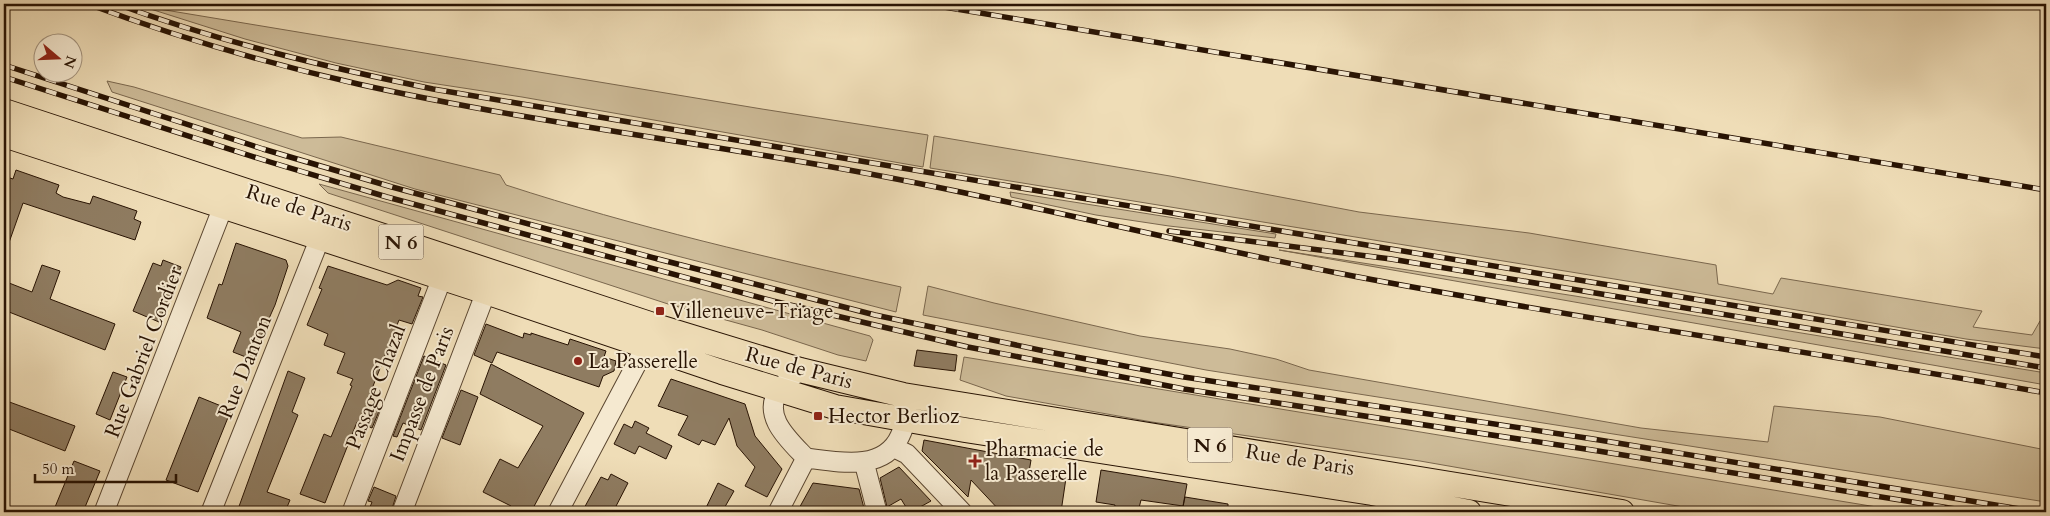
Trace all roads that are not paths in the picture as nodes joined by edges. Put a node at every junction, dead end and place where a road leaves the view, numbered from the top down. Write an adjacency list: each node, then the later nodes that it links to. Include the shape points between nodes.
1 (4, 111): 8 (main road, Rue de Paris / N 6, via 653,325)
2 (4, 135): 3 (main road, Rue de Paris / N 6)
3 (223, 207): 4 (main road, Rue de Paris / N 6); 15 (street, Rue Gabriel Cordier)
4 (320, 238): 5 (main road, Rue de Paris / N 6); 16 (street, Rue Danton)
5 (442, 278): 6 (main road, Rue de Paris / N 6); 17 (street, Passage Chazal)
6 (486, 292): 7 (main road, Rue de Paris / N 6); 18 (street, Impasse de Paris)
7 (646, 346): 9 (main road, Rue de Paris / N 6); 19 (street)
8 (800, 370): 9 (street); 10 (main road, Rue de Paris / N 6)
9 (779, 390): 11 (main road, Rue de Paris / N 6, via 835,407); 13 (street, via 772,406 779,427)
10 (903, 395): 11 (street); 24 (main road, Rue de Paris / N 6)
11 (908, 420): 12 (street); 23 (main road, Rue de Paris / N 6)
12 (895, 448): 14 (street); 22 (street, via 907,454)
13 (806, 458): 14 (street, via 847,464); 20 (street)
14 (864, 462): 21 (street)
15 (104, 512)
16 (211, 512)
17 (352, 512)
18 (402, 512)
19 (558, 512)
20 (778, 512)
21 (877, 512)
22 (962, 512)
23 (1470, 512)
24 (1622, 512)

